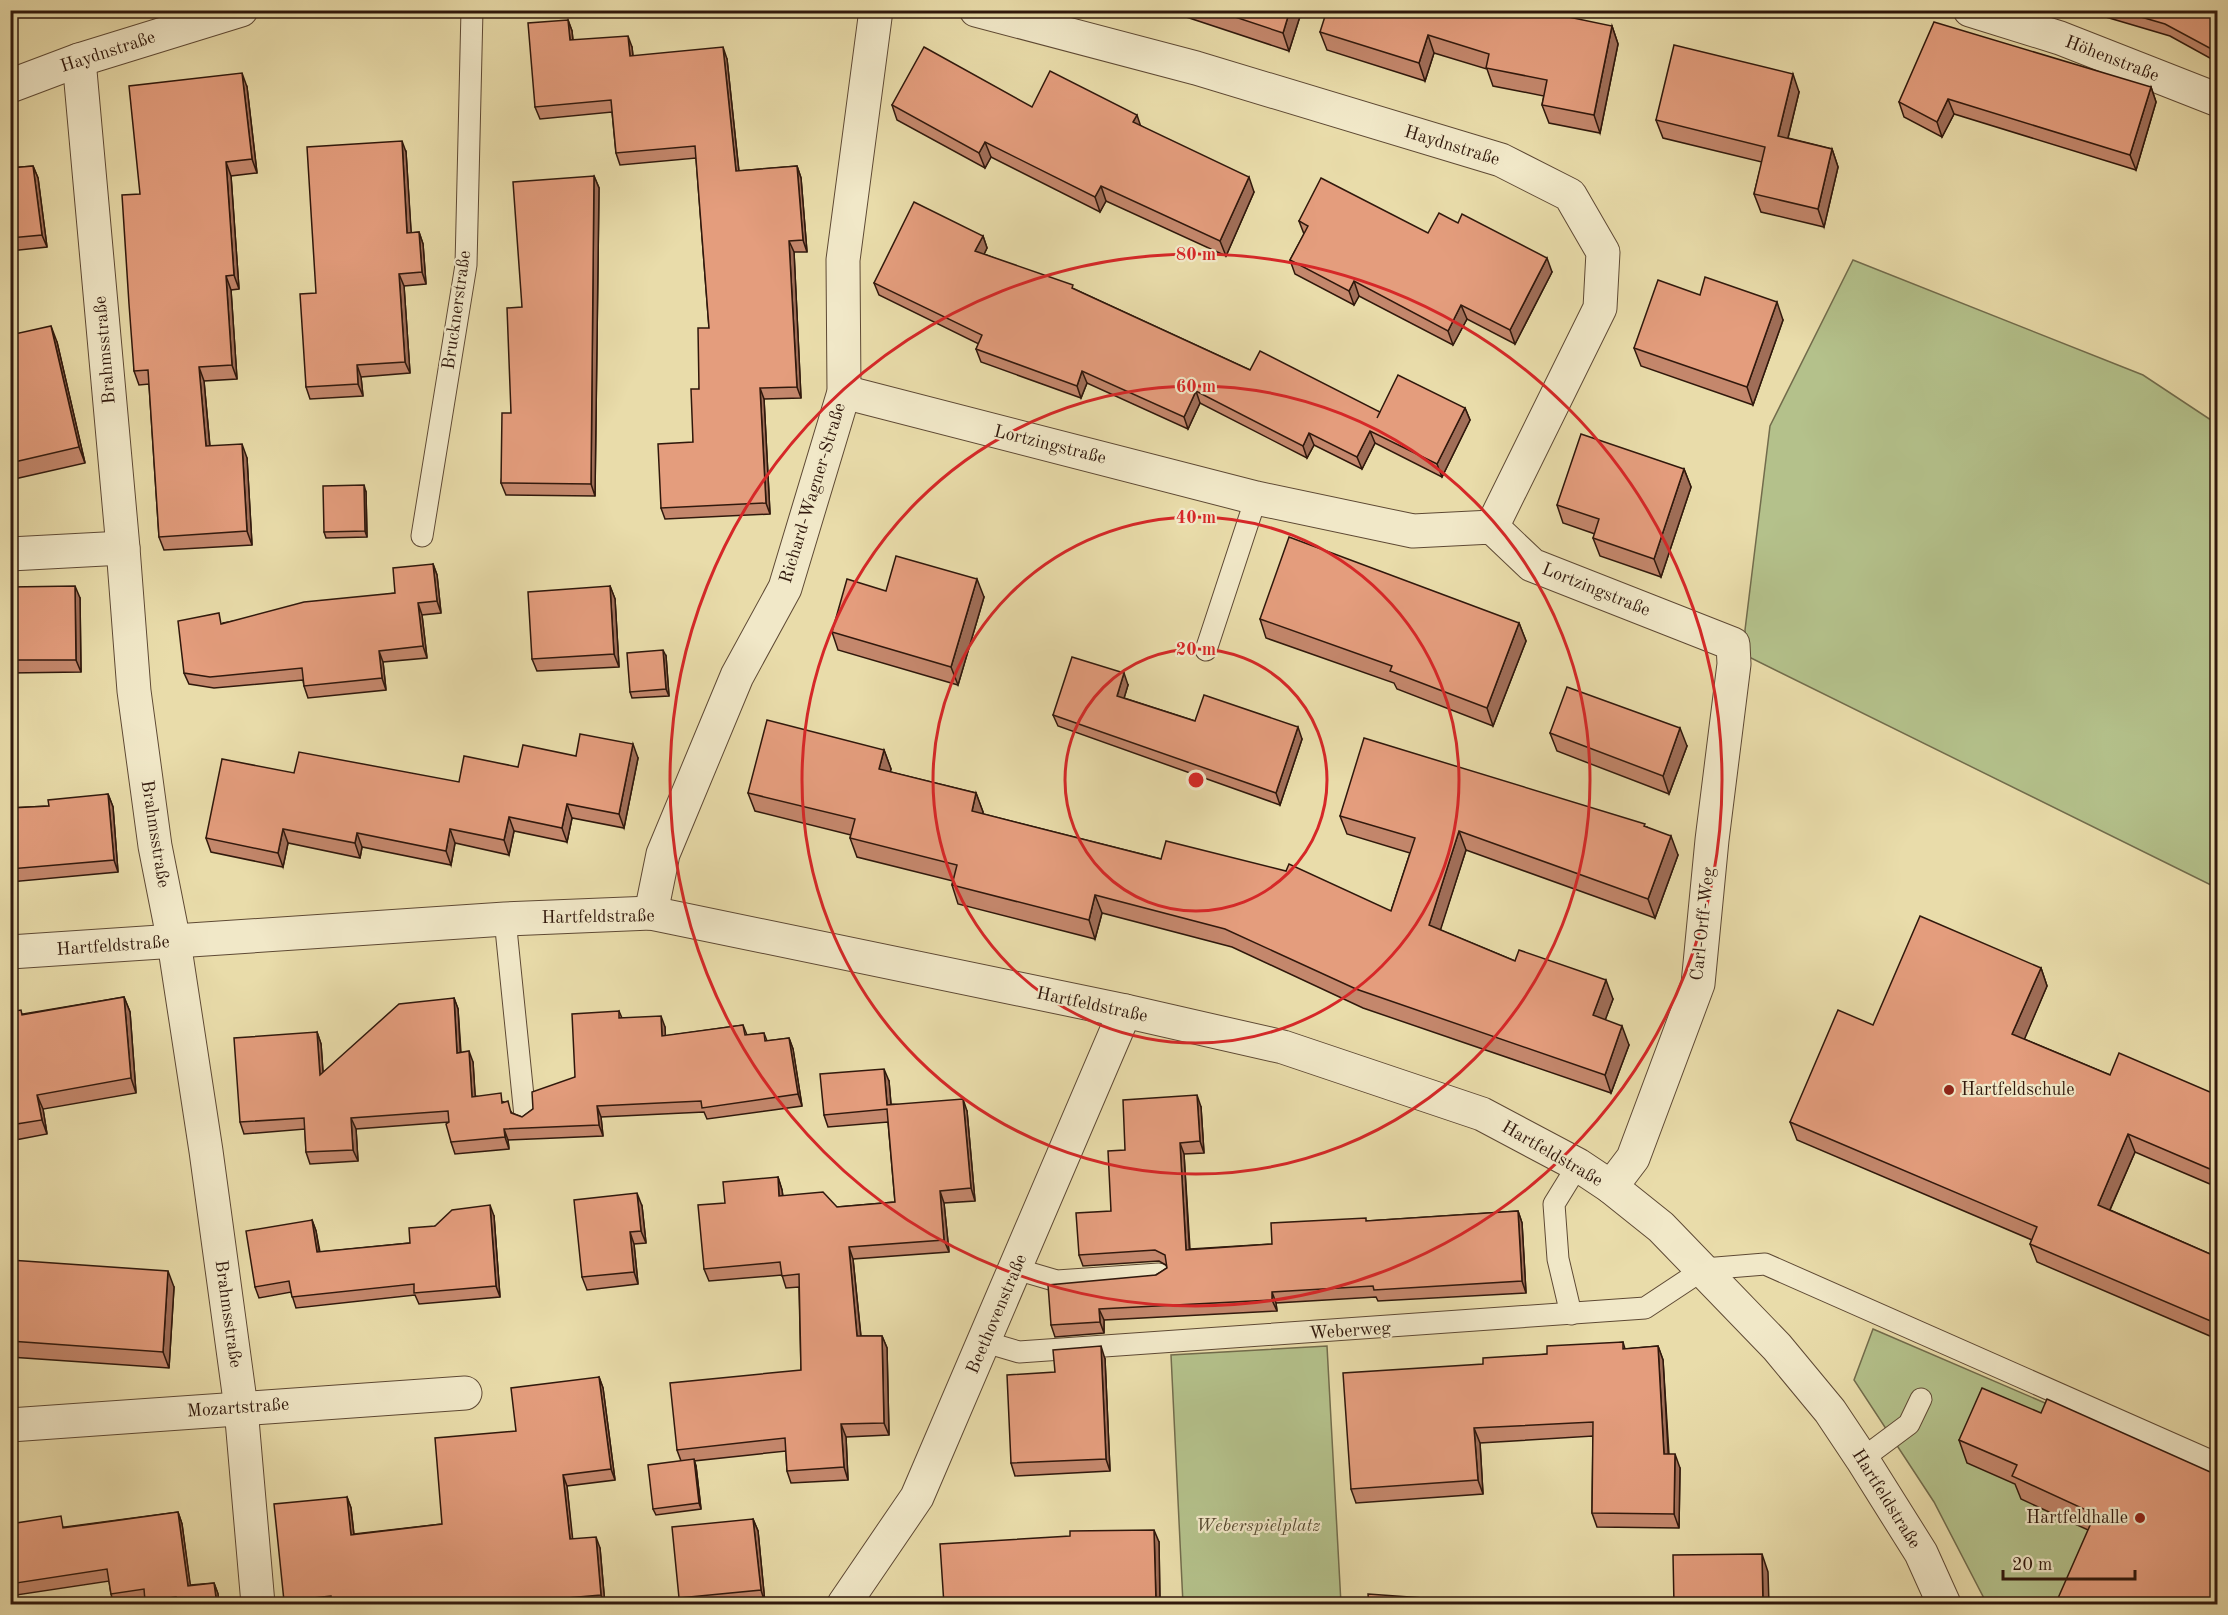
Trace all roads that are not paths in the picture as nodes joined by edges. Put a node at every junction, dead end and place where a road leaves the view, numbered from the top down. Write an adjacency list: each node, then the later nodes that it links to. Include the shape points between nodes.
1 (241, 10): 6 (street, Haydnstraße)
2 (472, 10): 12 (lane, Brucknerstraße, via 466,264)
3 (876, 10): 9 (street, Richard-Wagner-Straße, via 843,260)
4 (976, 10): 11 (street, Haydnstraße, via 1196,68 1501,160 1570,195 1603,252 1600,308)
5 (1970, 10): 8 (street, Höhenstraße, via 2060,38)
6 (79, 60): 7 (street, Haydnstraße); 13 (street, Brahmsstraße)
7 (10, 86)
8 (2217, 100)
9 (844, 392): 10 (street, Lortzingstraße); 17 (street, Richard-Wagner-Straße, via 785,588 737,676 663,854)
10 (1256, 498): 11 (street, Lortzingstraße, via 1413,531); 16 (lane)
11 (1492, 527): 15 (street, Lortzingstraße, via 1532,565)
12 (422, 536)
13 (123, 548): 14 (street); 19 (street, Brahmsstraße, via 134,691 155,846)
14 (10, 554)
15 (1733, 644): 24 (street, Carl-Orff-Weg, via 1734,664 1698,984 1633,1158)
16 (1206, 650)
17 (651, 913): 18 (street, Hartfeldstraße); 21 (street, Hartfeldstraße)
18 (505, 918): 19 (street, Hartfeldstraße); 22 (lane)
19 (174, 942): 20 (street, Hartfeldstraße); 32 (street, Brahmsstraße)
20 (10, 952)
21 (1125, 1011): 23 (street, Hartfeldstraße, via 1283,1047 1482,1114); 25 (street, Beethovenstraße)
22 (525, 1116)
23 (1578, 1165): 24 (street, Hartfeldstraße); 28 (lane, via 1554,1204 1558,1259)
24 (1611, 1187): 26 (street, Hartfeldstraße, via 1661,1227)
25 (1016, 1269): 27 (lane, via 1057,1281); 29 (street, Beethovenstraße)
26 (1704, 1269): 28 (lane, Weberweg, via 1645,1308); 34 (street, Hartfeldstraße, via 1778,1347 1830,1411); 35 (lane, via 1765,1264)
27 (1159, 1274)
28 (1571, 1314): 29 (lane, Weberweg, via 1019,1352)
29 (985, 1342): 37 (street, Beethovenstraße, via 917,1497)
30 (465, 1393): 32 (street, Mozartstraße)
31 (1921, 1399): 34 (lane, via 1909,1424)
32 (241, 1408): 33 (street, Mozartstraße); 36 (street, Brahmsstraße)
33 (10, 1425)
34 (1862, 1459): 38 (street, Hartfeldstraße, via 1921,1553)
35 (2217, 1464)
36 (258, 1605)
37 (844, 1605)
38 (1944, 1605)

